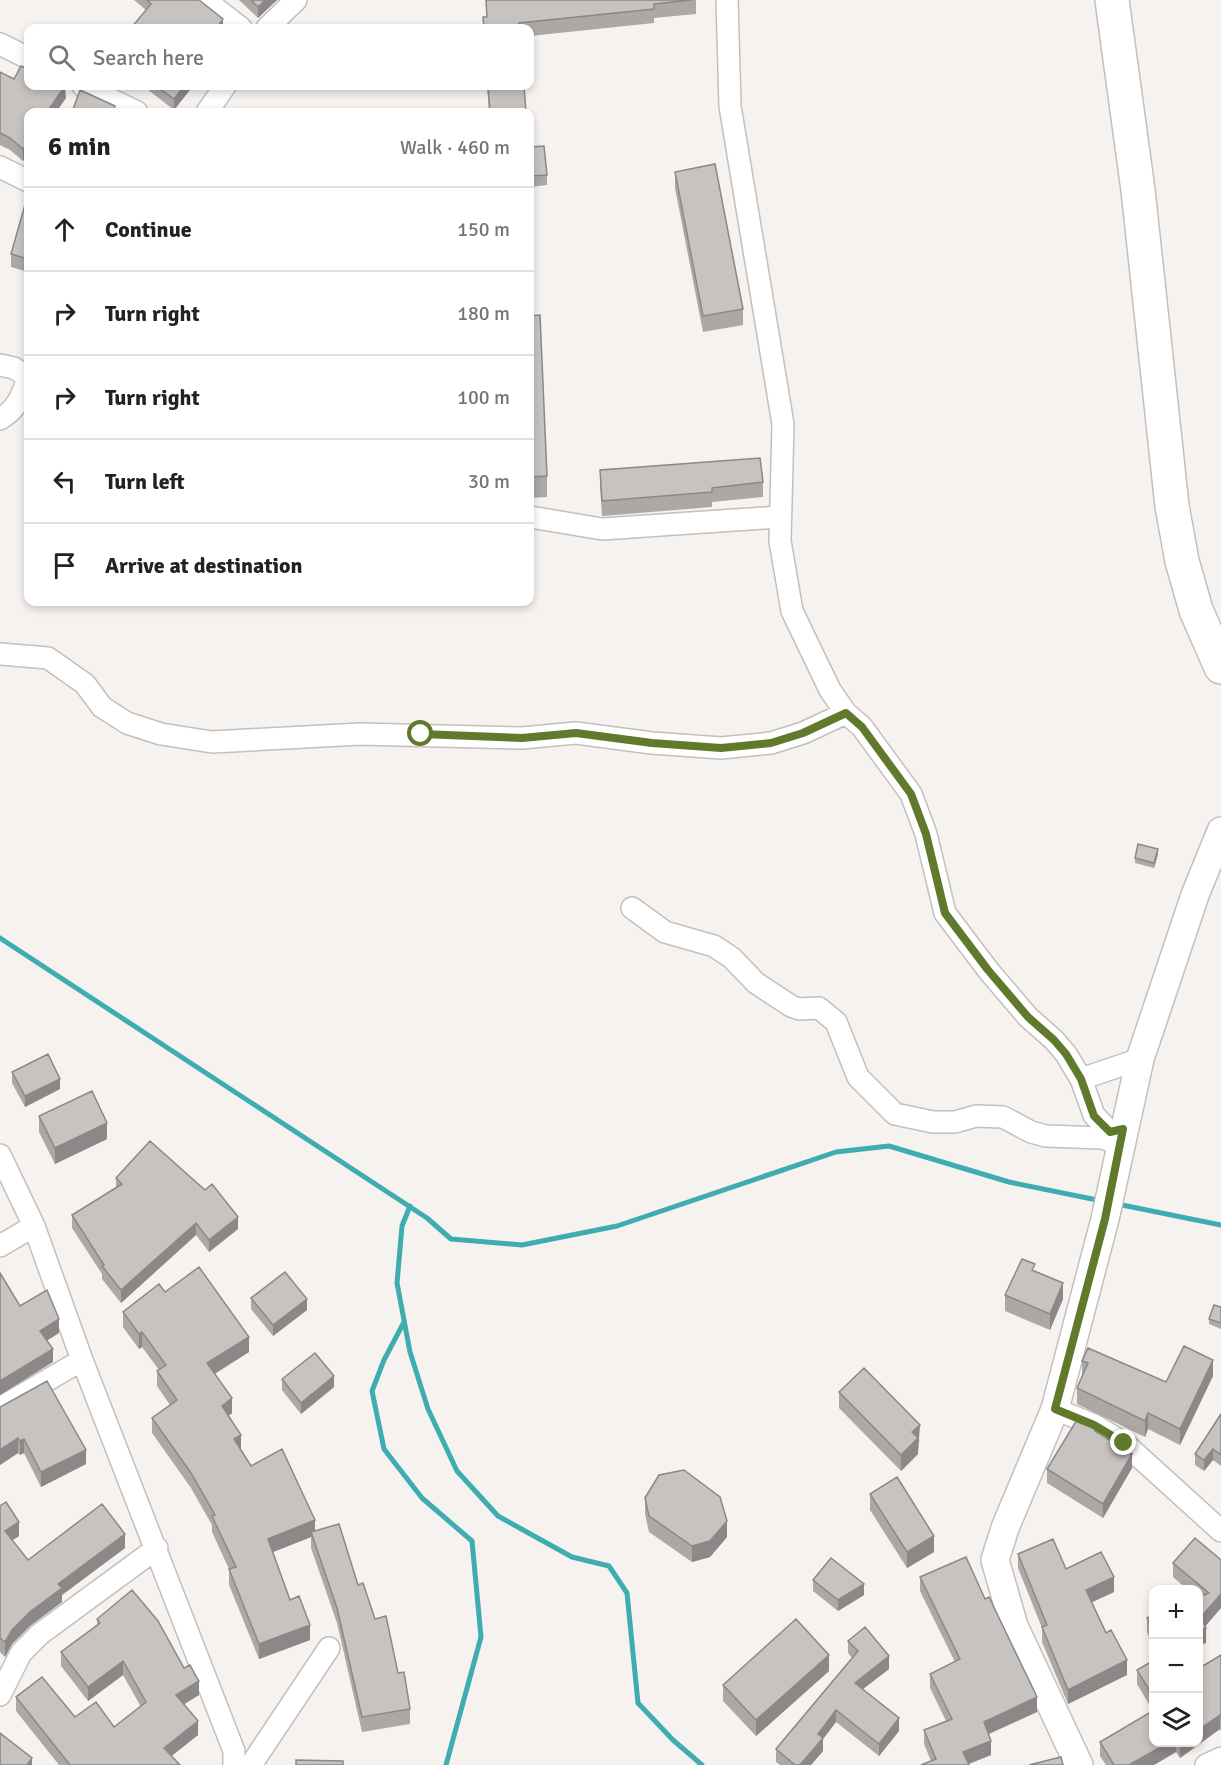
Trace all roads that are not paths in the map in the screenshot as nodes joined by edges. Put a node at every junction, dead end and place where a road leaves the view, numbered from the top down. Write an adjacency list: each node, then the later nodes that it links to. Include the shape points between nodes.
1 (205, 0): 5 (street)
2 (296, 0): 6 (street)
3 (727, 0): 19 (street, via 730,106 783,424)
4 (1112, 0): 22 (main road, via 1138,190 1172,506 1196,610)
5 (236, 24)
6 (271, 24)
7 (0, 44): 8 (street)
8 (24, 56)
9 (91, 90): 11 (street)
10 (222, 90): 12 (street)
11 (129, 108)
12 (210, 108)
13 (0, 167): 14 (street)
14 (24, 178)
15 (0, 365): 16 (street)
16 (24, 375)
17 (24, 389): 18 (street, via 12,412)
18 (0, 419)
19 (778, 516): 20 (street, via 602,529); 23 (street, via 792,611 819,671)
20 (534, 518)
21 (0, 654): 23 (street, via 48,658 85,684 102,707 127,723 161,734 212,742 360,734 522,738 576,733 721,748 771,743)
22 (1221, 667)
23 (846, 713): 27 (street, via 862,727 911,794 926,834 945,913 1028,1017 1054,1040)
24 (1221, 831): 26 (street, via 1195,895)
25 (632, 908): 28 (street, via 665,932 714,946 756,983 791,1006 819,1008 836,1022 858,1077 895,1114 933,1122 1003,1117 1046,1136)
26 (1140, 1059): 27 (street); 28 (street)
27 (1081, 1079): 28 (street, via 1094,1116)
28 (1121, 1137): 34 (street, via 1105,1219)
29 (0, 1155): 30 (street)
30 (34, 1226): 31 (street); 32 (street)
31 (0, 1246)
32 (82, 1360): 33 (street); 36 (street)
33 (0, 1408)
34 (1055, 1409): 35 (street, via 1124,1443); 42 (street, via 995,1560 1014,1626)
35 (1221, 1531)
36 (156, 1548): 38 (street, via 40,1634 21,1653); 40 (street, via 234,1751)
37 (329, 1648): 41 (street)
38 (0, 1695)
39 (1221, 1758): 43 (street)
40 (234, 1765)
41 (251, 1765)
42 (1079, 1765)
43 (1206, 1765)

